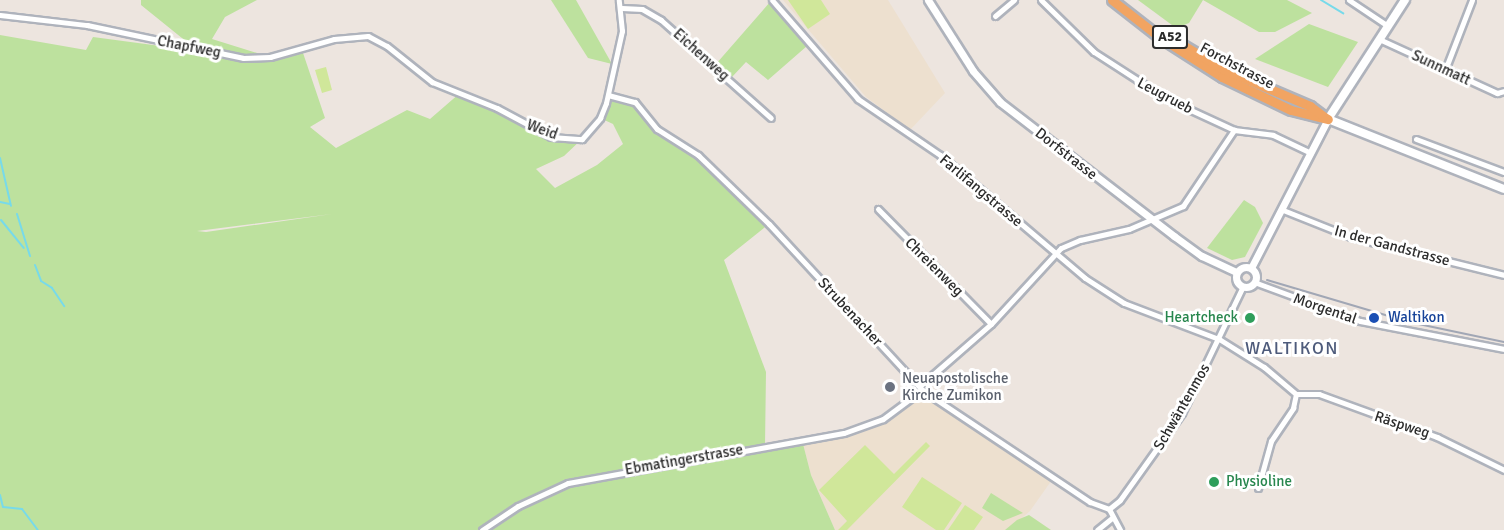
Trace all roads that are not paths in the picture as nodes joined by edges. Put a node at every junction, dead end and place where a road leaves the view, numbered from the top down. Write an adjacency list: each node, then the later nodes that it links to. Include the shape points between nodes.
1 (619, 0): 11 (street, Weid)
2 (772, 0): 30 (street, Farlifangstrasse, via 858,99 940,155)
3 (928, 0): 29 (street, Dorfstrasse, via 973,71 1000,102)
4 (1014, 0): 13 (street)
5 (1041, 0): 22 (street, Leugrueb, via 1094,52 1130,78)
6 (1112, 0): 21 (highway, Forchstrasse / A52, via 1212,72 1291,110)
7 (1120, 0): 21 (highway, Forchstrasse / A52, via 1209,62 1310,106)
8 (1349, 0): 14 (street)
9 (1405, 0): 14 (main road)
10 (1472, 0): 17 (street)
11 (622, 8): 19 (street, Weid, via 622,31); 20 (street, Eichenweg, via 642,9 661,20)
12 (0, 15): 16 (street, Chapfweg, via 87,26 243,58 270,57 356,35)
13 (995, 16)
14 (1388, 26): 15 (main road)
15 (1378, 39): 17 (street, Sunnmatt); 21 (main road)
16 (376, 40): 19 (street, Weid, via 432,82 497,108 551,137 582,139 600,118)
17 (1445, 70): 18 (street, Sunnmatt, via 1497,93)
18 (1504, 91)
19 (608, 95): 39 (street, Strubenacher, via 635,102 657,129 698,155)
20 (771, 118)
21 (1328, 119): 24 (street); 26 (main road, Forchstrasse)
22 (1234, 130): 24 (street, Leugrueb, via 1273,135); 29 (street, via 1216,150 1183,206)
23 (1416, 139): 25 (street)
24 (1311, 153): 28 (street)
25 (1504, 172)
26 (1504, 189)
27 (878, 209): 36 (street, Chreienweg)
28 (1283, 210): 31 (street); 33 (street, In der Gandstrasse, via 1351,237)
29 (1151, 219): 30 (street, Ebmatingerstrasse, via 1128,229 1080,240); 32 (street, Dorfstrasse, via 1202,256)
30 (1054, 254): 36 (street, Ebmatingerstrasse); 37 (street, Farlifangstrasse, via 1124,303)
31 (1251, 268): 32 (street); 34 (street)
32 (1237, 272): 35 (street, via 1238,282)
33 (1504, 275)
34 (1254, 282): 35 (street); 38 (street, Morgental, via 1360,321)
35 (1243, 286): 37 (street, Schwäntenmos)
36 (991, 324): 39 (street, Ebmatingerstrasse)
37 (1219, 339): 40 (street, Farlifangstrasse, via 1264,367); 43 (street, Schwäntenmos, via 1163,443 1116,505)
38 (1504, 349)
39 (922, 387): 43 (street, Strubenacher, via 1090,502); 45 (street, Ebmatingerstrasse, via 883,418 862,428 568,483 534,497)
40 (1296, 394): 41 (street, Räspweg, via 1319,394 1437,436); 42 (street, via 1293,408 1268,450)
41 (1504, 470)
42 (1258, 488)
43 (1109, 508): 44 (street)
44 (1112, 518): 46 (street); 47 (street)
45 (482, 530)
46 (1097, 530)
47 (1120, 530)

